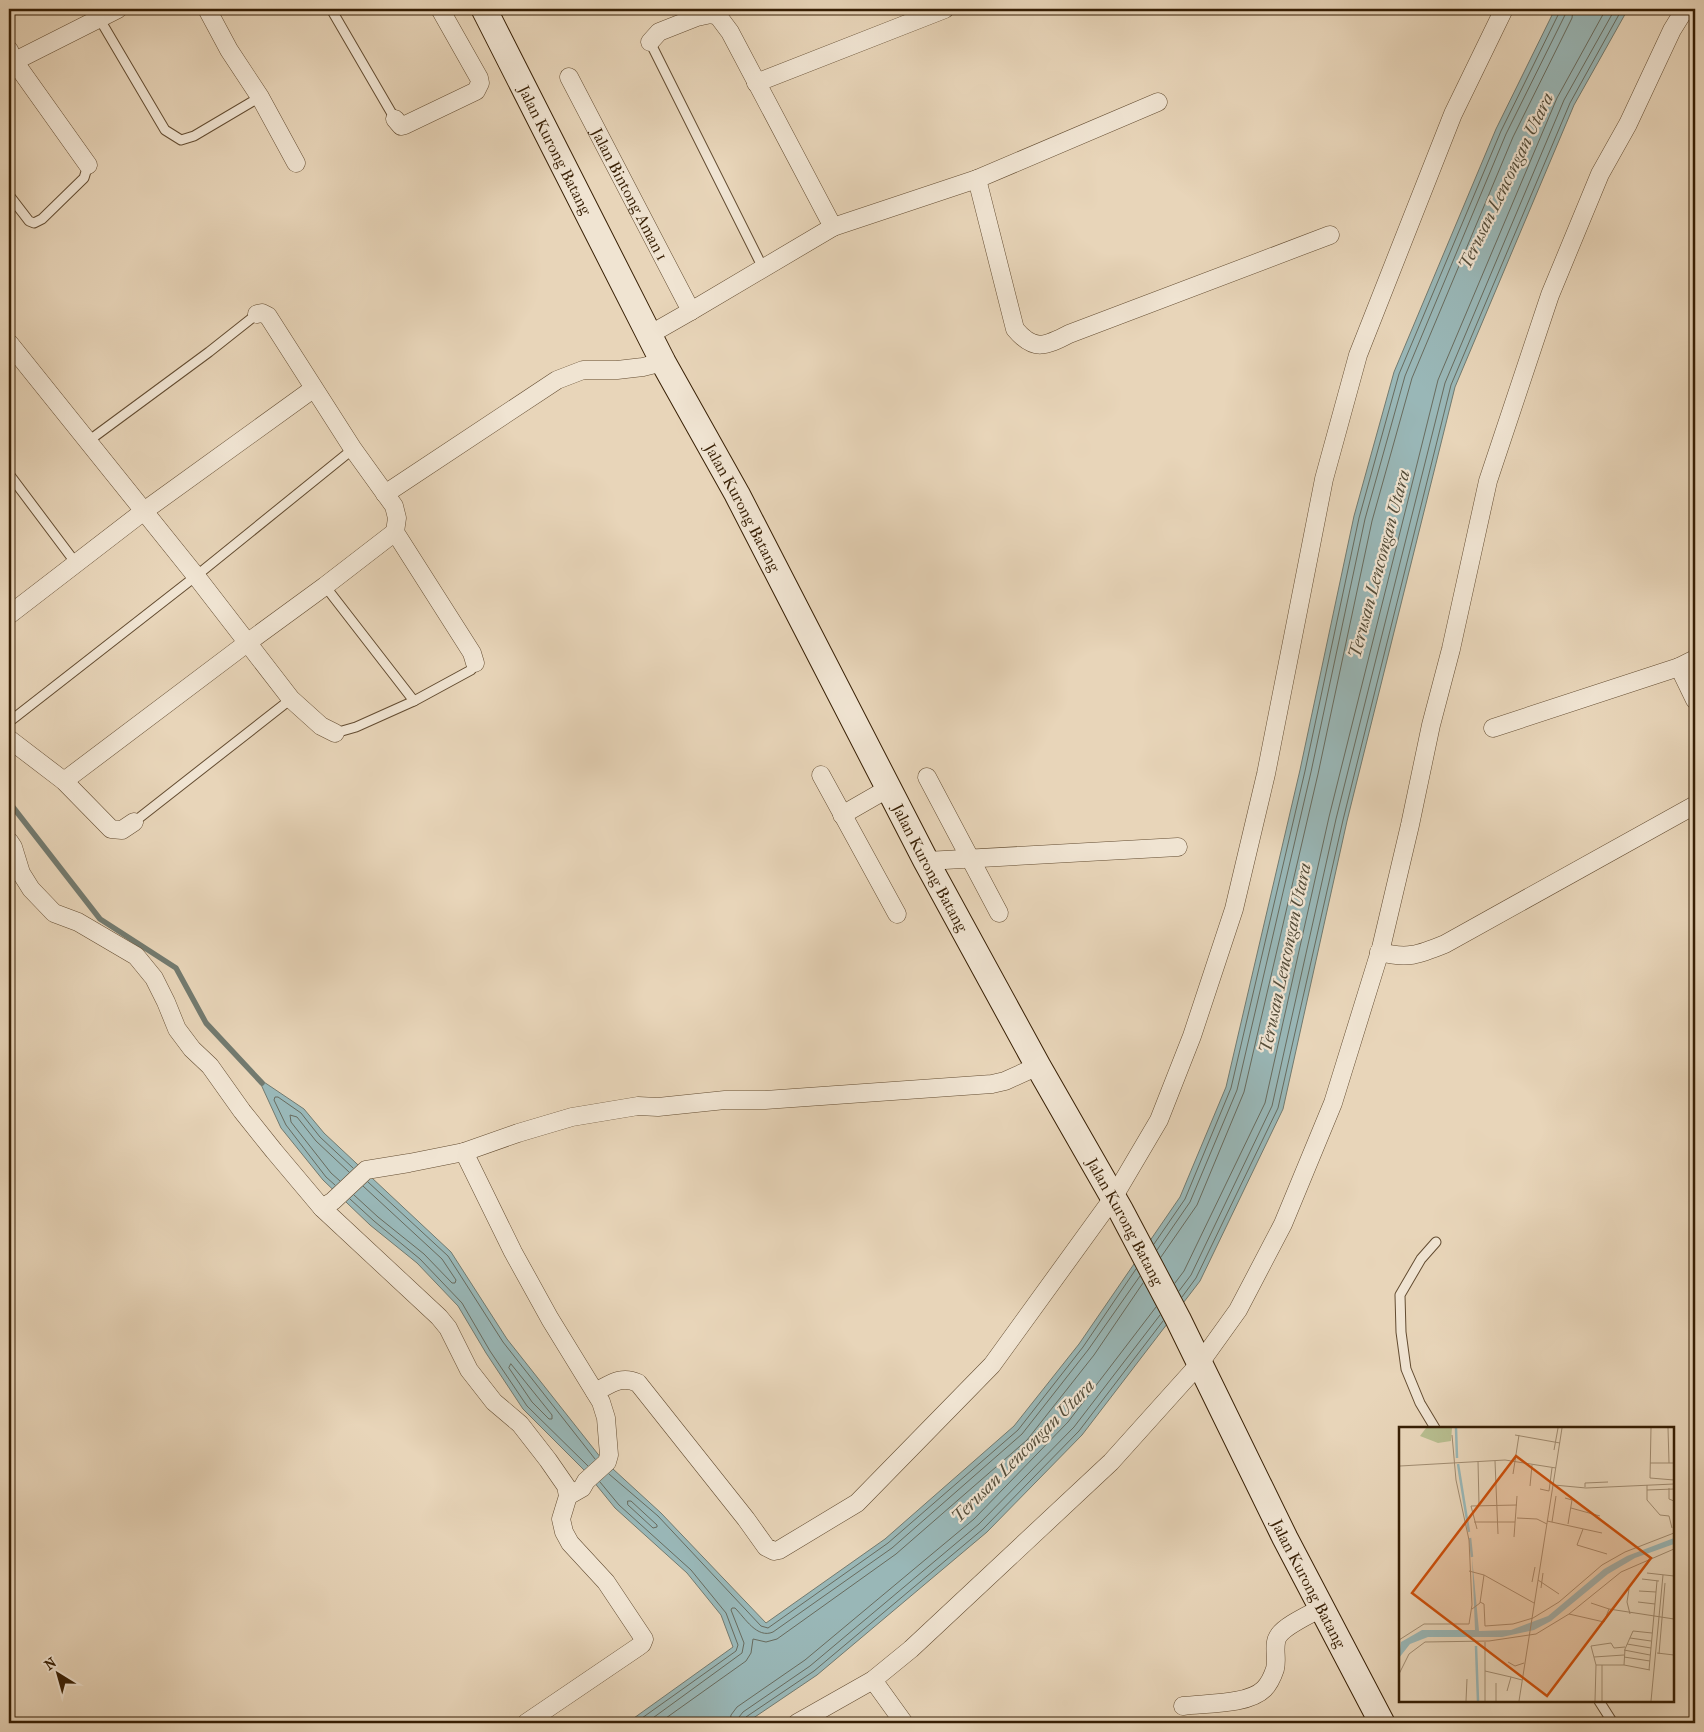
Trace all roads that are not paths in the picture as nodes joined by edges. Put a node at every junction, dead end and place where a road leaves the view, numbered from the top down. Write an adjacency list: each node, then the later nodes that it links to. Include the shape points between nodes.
1 (118, 9): 9 (street)
2 (208, 9): 14 (street, via 229,50)
3 (331, 9): 16 (lane)
4 (440, 9): 16 (street, via 479,78 479,87 405,125 401,126)
5 (484, 9): 26 (street, Jalan Kurong Batang)
6 (945, 9): 13 (street)
7 (1504, 9): 68 (street, via 1453,114 1358,355 1324,479 1266,774 1234,909 1192,1036 1158,1120)
8 (1685, 9): 64 (street, via 1596,183 1550,295 1488,481)
9 (99, 18): 11 (street); 14 (lane, via 165,130 181,140 194,136)
10 (650, 42): 13 (street, via 659,32 698,17 718,16 730,32); 23 (lane)
11 (11, 58): 18 (street)
12 (569, 77): 24 (street, Jalan Bintong Aman 1)
13 (756, 83): 21 (street)
14 (260, 97): 17 (street)
15 (1158, 102): 19 (street)
16 (395, 119)
17 (296, 163)
18 (88, 165): 20 (lane, via 84,178 34,223)
19 (976, 179): 21 (street); 22 (street, via 1015,329 1024,340 1036,345 1045,345)
20 (9, 195)
21 (833, 227): 23 (street)
22 (1330, 235)
23 (763, 268): 24 (street)
24 (691, 311): 26 (street)
25 (257, 314): 29 (street, via 268,316); 30 (lane)
26 (649, 334): 28 (street, Jalan Kurong Batang)
27 (9, 343): 30 (street)
28 (663, 362): 33 (street, via 617,370 583,370 557,380); 54 (street, Jalan Kurong Batang, via 737,494)
29 (313, 389): 31 (street); 34 (street)
30 (87, 442): 34 (street)
31 (353, 449): 33 (street); 37 (lane)
32 (9, 474): 36 (lane)
33 (385, 494): 35 (street, via 394,506 397,518)
34 (144, 512): 36 (street); 37 (street)
35 (395, 532): 38 (street); 42 (street, via 472,653)
36 (75, 562): 39 (street)
37 (196, 576): 40 (street); 47 (lane)
38 (325, 586): 40 (street); 46 (lane)
39 (9, 615)
40 (247, 643): 44 (street); 53 (street)
41 (1695, 659): 43 (street)
42 (475, 663): 46 (lane, via 471,670)
43 (1679, 667): 45 (street); 48 (street)
44 (291, 699): 49 (street); 57 (lane)
45 (1695, 700)
46 (414, 701): 49 (lane, via 356,727)
47 (9, 722)
48 (1493, 728)
49 (334, 733)
50 (9, 739): 53 (street)
51 (821, 774): 56 (street)
52 (927, 776): 60 (street)
53 (64, 781): 57 (street, via 111,829 122,830)
54 (889, 788): 56 (street); 61 (street, Jalan Kurong Batang)
55 (1695, 805): 64 (street, via 1445,944 1416,955 1395,956)
56 (842, 815): 63 (street)
57 (134, 822)
58 (9, 841): 67 (street, via 31,889 54,913 78,922 136,956 154,978 176,1029 210,1066 258,1132)
59 (1178, 847): 60 (street)
60 (970, 859): 61 (street); 62 (street)
61 (926, 861): 65 (street, Jalan Kurong Batang)
62 (999, 913)
63 (897, 914)
64 (1379, 952): 70 (street, via 1333,1103 1283,1224 1238,1310)
65 (1038, 1066): 66 (street, via 992,1084 638,1106 572,1117); 68 (street, Jalan Kurong Batang)
66 (464, 1152): 67 (street, via 366,1170); 71 (street, via 513,1252)
67 (328, 1204): 73 (street, via 439,1317 469,1370 494,1402 520,1424 536,1444 566,1486)
68 (1117, 1205): 70 (street, Jalan Kurong Batang); 71 (street, via 992,1365 857,1503 779,1550 766,1547 638,1383 623,1379)
69 (1436, 1242): 72 (lane, via 1400,1295 1400,1332 1406,1369)
70 (1200, 1363): 74 (street, Jalan Kurong Batang); 75 (street, via 1111,1462 911,1650)
71 (596, 1392): 73 (street, via 606,1418 609,1455 582,1488)
72 (1434, 1427)
73 (568, 1496): 78 (street, via 561,1519 564,1532 606,1582 644,1639 638,1647)
74 (1321, 1608): 77 (street, via 1278,1635 1276,1667 1264,1689 1235,1700); 81 (street, Jalan Kurong Batang)
75 (873, 1680): 79 (street); 80 (street)
76 (1600, 1702): 82 (lane)
77 (1183, 1706)
78 (526, 1723)
79 (797, 1723)
80 (904, 1723)
81 (1382, 1723)
82 (1613, 1723)

